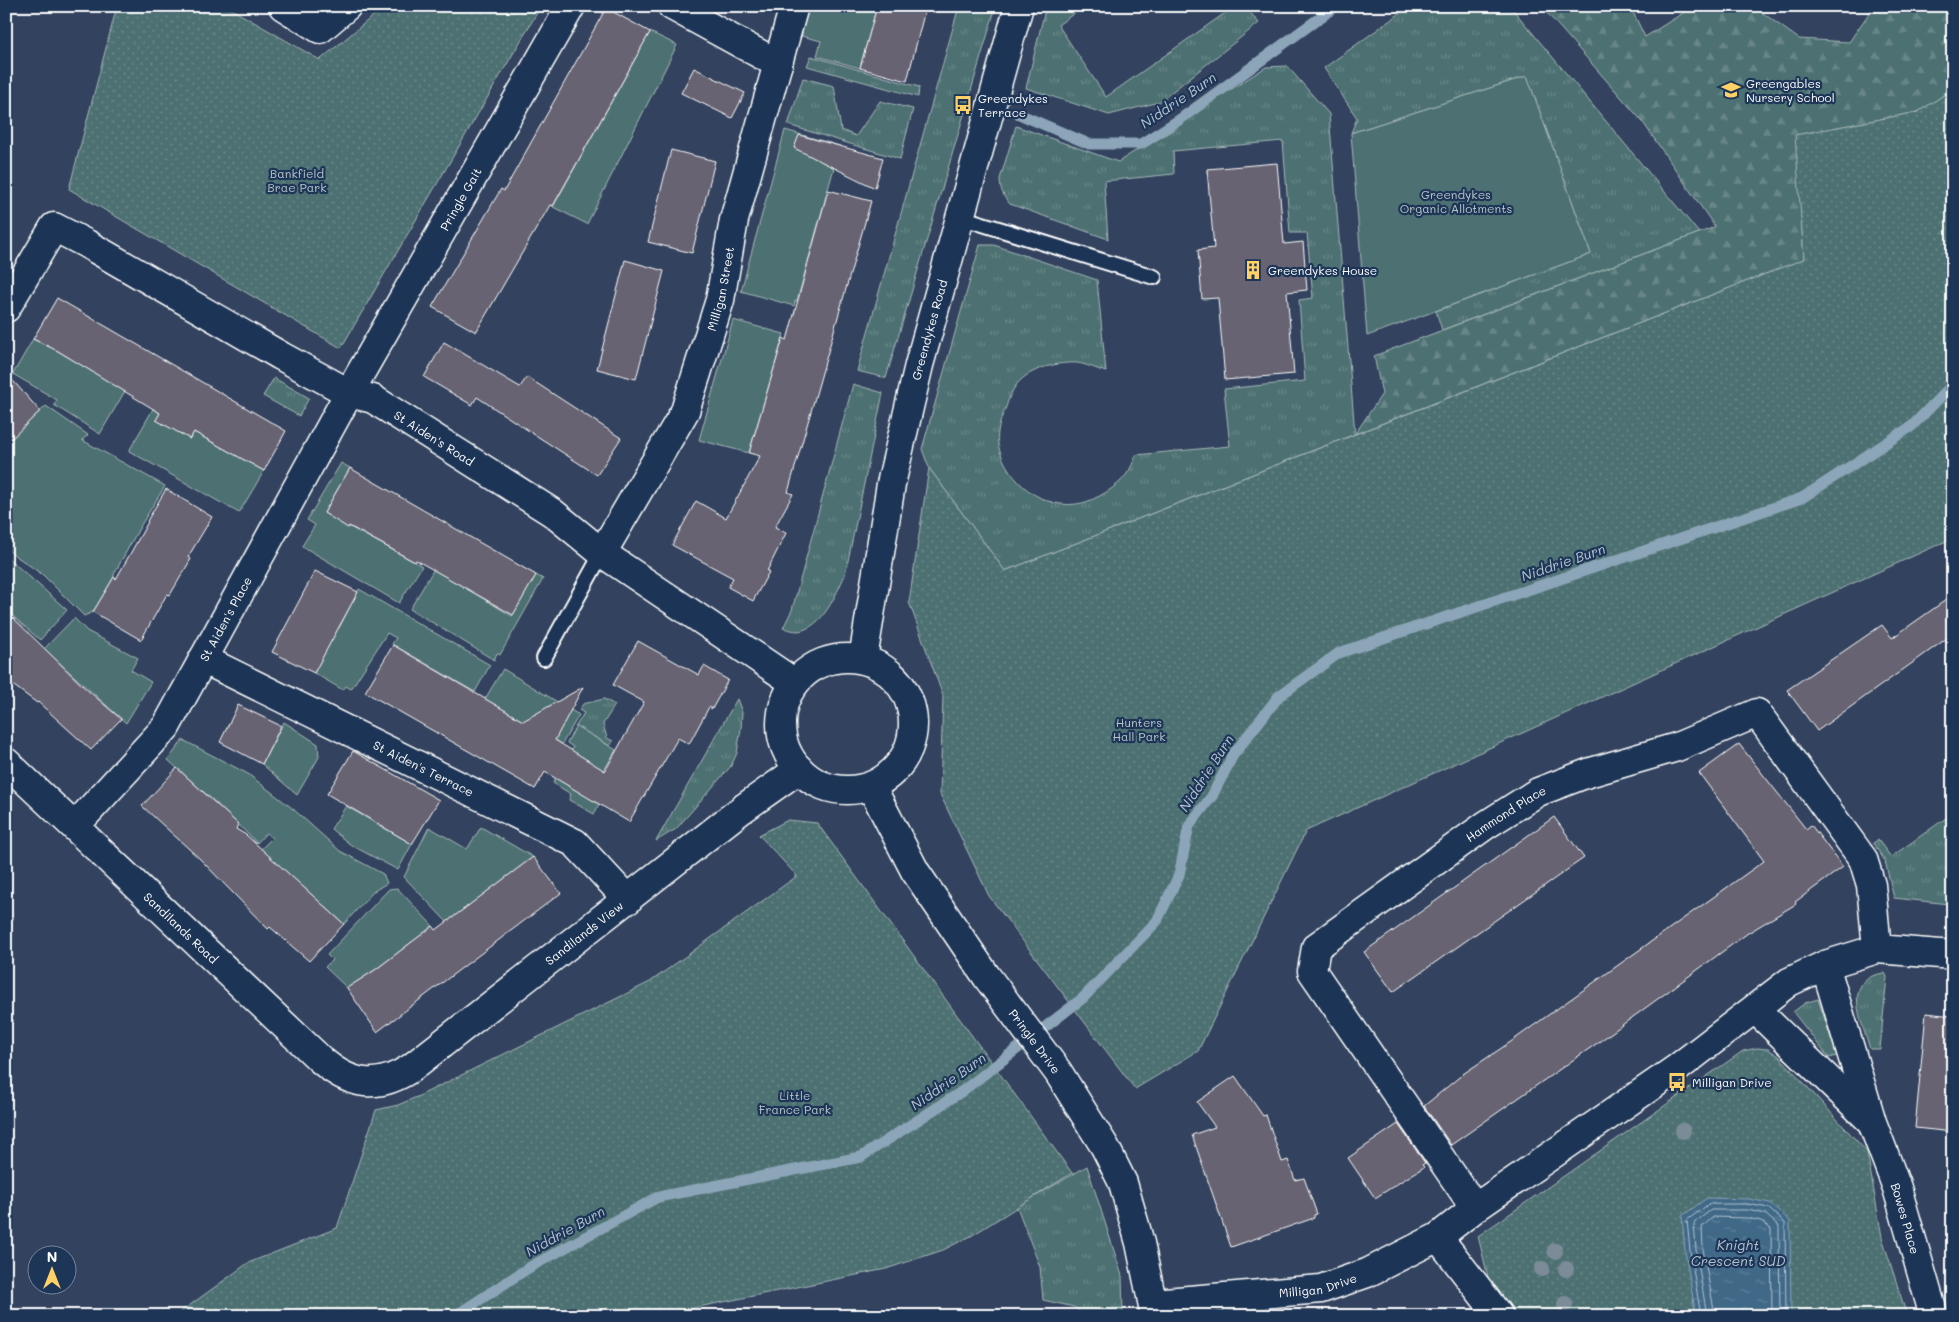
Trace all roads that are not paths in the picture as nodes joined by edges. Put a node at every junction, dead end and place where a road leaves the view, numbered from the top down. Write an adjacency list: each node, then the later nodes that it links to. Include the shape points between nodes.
1 (283, 6): 2 (street, via 320,29)
2 (347, 6)
3 (571, 6): 11 (street, Pringle Gait)
4 (672, 6): 7 (street)
5 (794, 6): 7 (street, Milligan Street)
6 (1019, 6): 8 (street, Greendykes Road)
7 (778, 64): 12 (street, Milligan Street, via 734,220 720,300 685,411)
8 (960, 217): 9 (lane); 15 (street, Greendykes Road, via 919,365 891,484)
9 (1154, 277)
10 (6, 308): 11 (street, St Aiden's Road, via 54,227)
11 (349, 393): 12 (street, St Aiden's Road, via 373,399 439,440 553,513); 14 (street, St Aiden's Place)
12 (602, 553): 13 (lane); 16 (street, St Aiden's Road)
13 (544, 658)
14 (203, 659): 20 (street, St Aiden's Place, via 166,727); 21 (street, St Aiden's Terrace, via 575,843)
15 (863, 659): 16 (street, via 843,657 828,660 815,665); 19 (street, via 886,669 902,685 912,706 914,723 911,744 902,762)
16 (795, 683): 18 (street, via 782,710 780,726 789,755)
17 (6, 762): 20 (street, Sandilands Road)
18 (799, 769): 19 (street, via 825,786 852,790); 21 (street, Sandilands View, via 741,810)
19 (871, 786): 30 (street, Pringle Drive, via 915,871 987,977 1058,1072 1105,1147 1123,1184)
20 (75, 826): 26 (street, Sandilands Road, via 328,1066 348,1079)
21 (628, 900): 26 (street, Sandilands View, via 397,1078)
22 (1877, 949): 23 (street, Milligan Drive); 24 (street, Milligan Drive); 28 (street, Hammond Place, via 1872,885 1863,859 1757,713 1677,747 1588,772 1538,792 1486,825 1316,948 1312,971)
23 (1953, 955)
24 (1825, 965): 25 (street, Milligan Drive, via 1789,982); 27 (street, Bowes Place)
25 (1755, 1009): 27 (street, Bowes Place); 28 (street, Milligan Drive, via 1676,1069)
26 (364, 1083)
27 (1872, 1122): 32 (street, Bowes Place, via 1897,1188)
28 (1475, 1208): 29 (street, Milligan Drive)
29 (1438, 1237): 30 (street, Milligan Drive, via 1367,1273 1321,1289); 31 (street)
30 (1154, 1310)
31 (1499, 1316)
32 (1934, 1316)

